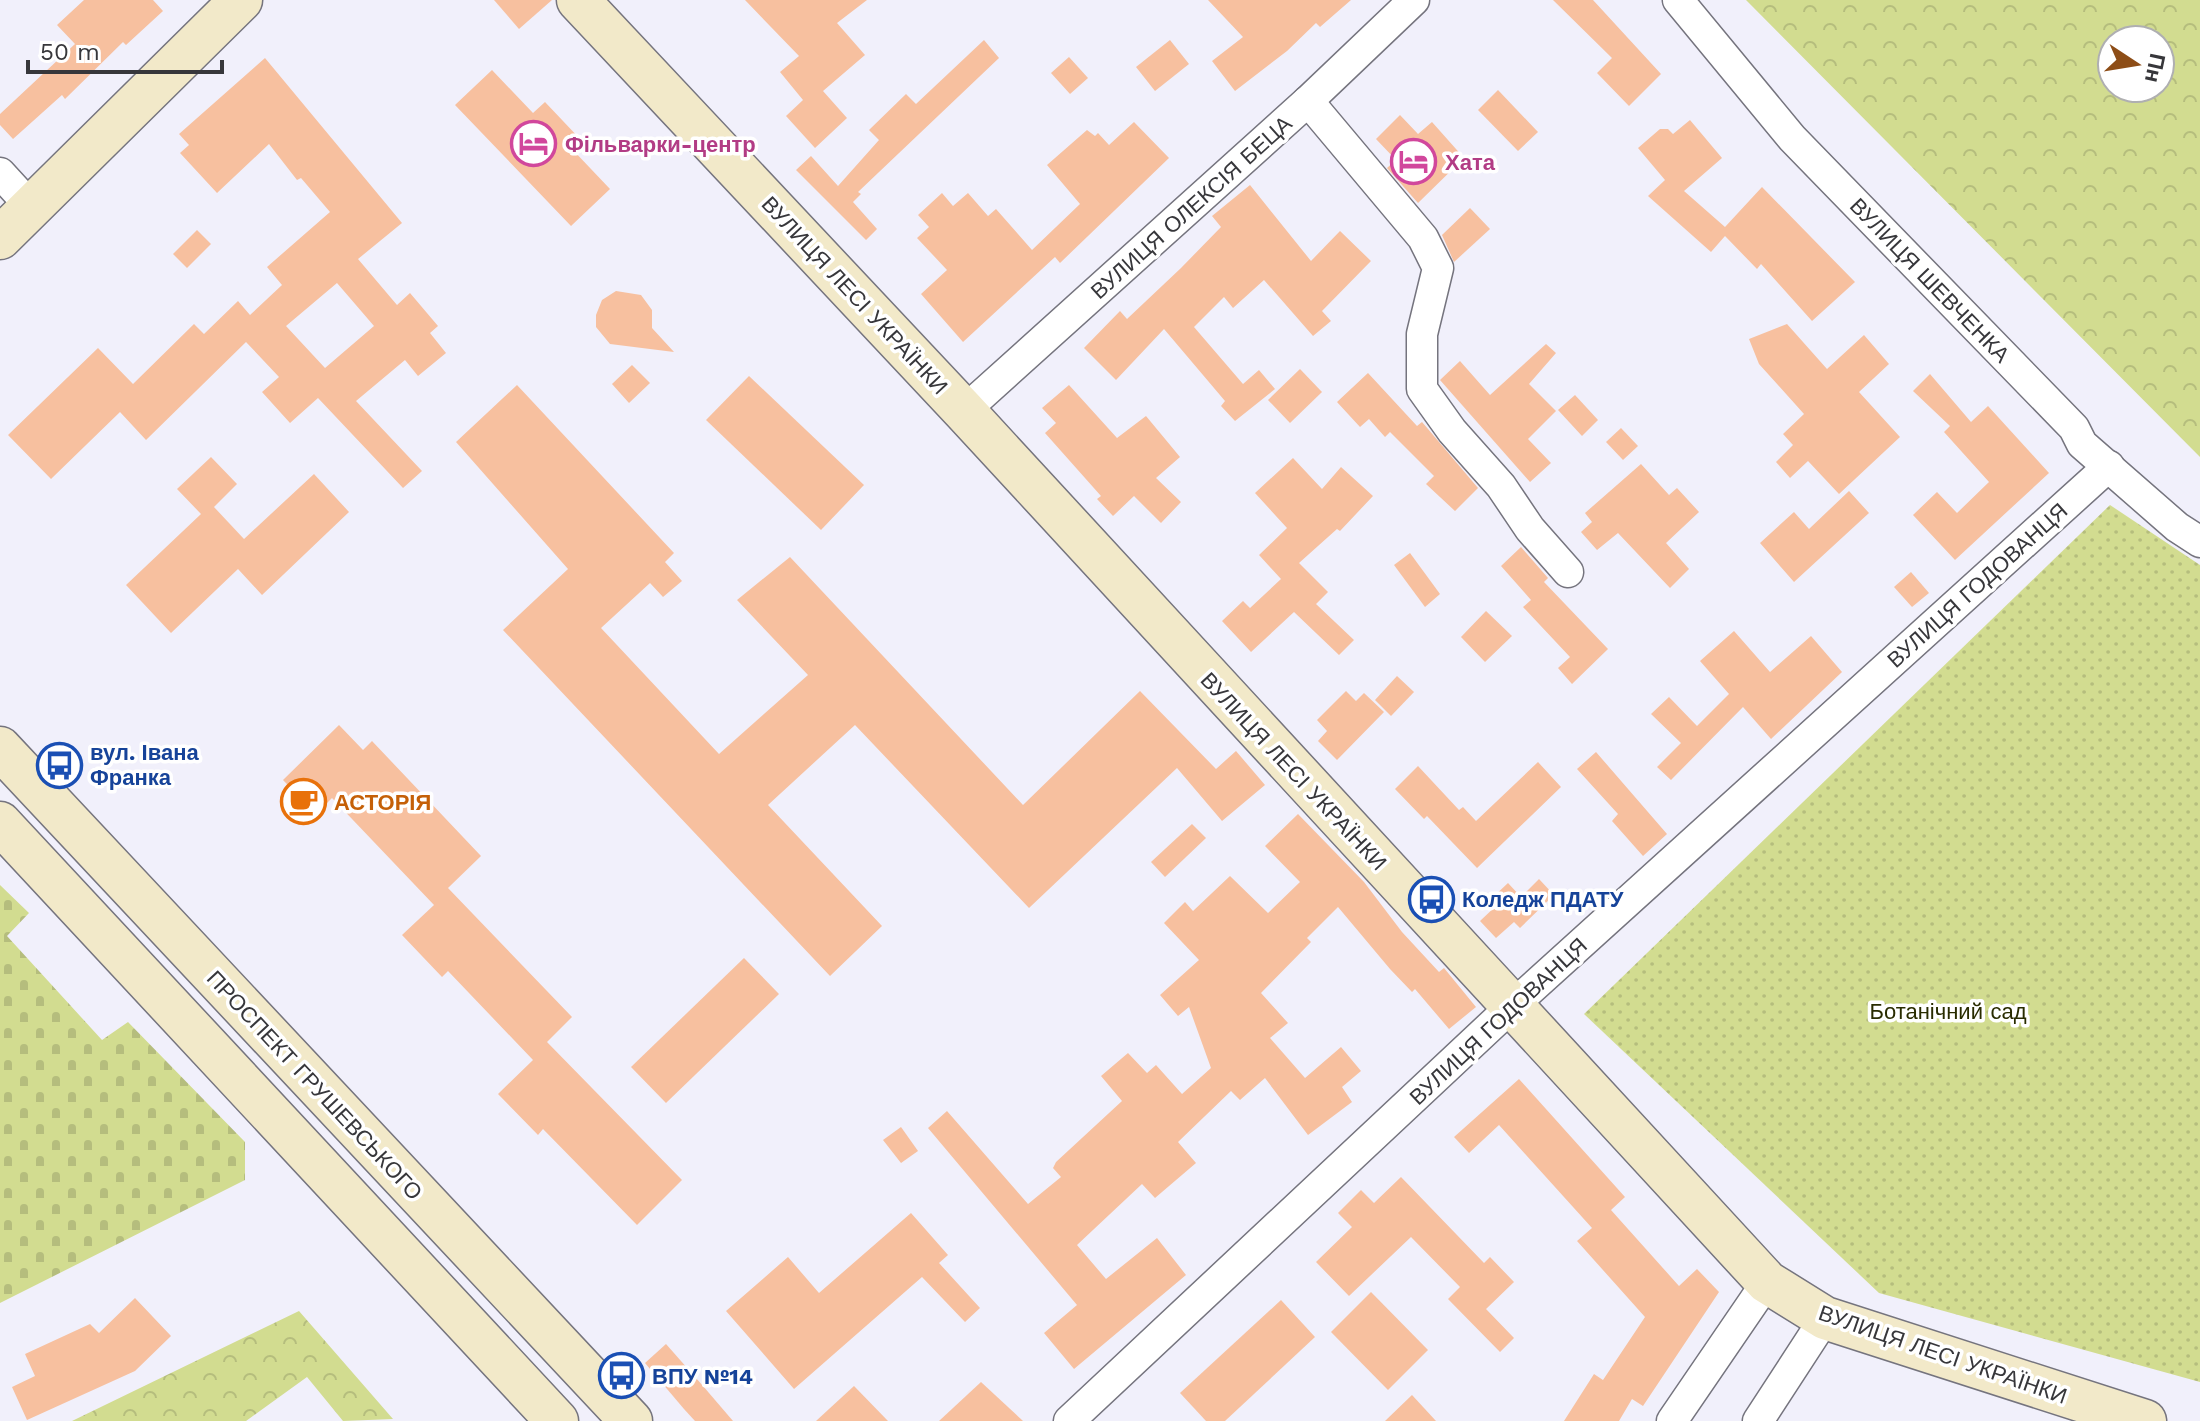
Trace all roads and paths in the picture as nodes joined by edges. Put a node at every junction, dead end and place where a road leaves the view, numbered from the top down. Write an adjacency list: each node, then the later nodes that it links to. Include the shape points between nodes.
1 (241, 0): 7 (street)
2 (578, 0): 9 (street, ВУЛИЦЯ ЛЕСІ УКРАЇНКИ)
3 (1414, 0): 5 (street, ВУЛИЦЯ ОЛЕКСІЯ БЕЦА)
4 (1678, 0): 10 (street, ВУЛИЦЯ ШЕВЧЕНКА, via 1792,138 2074,428 2082,444)
5 (1308, 101): 9 (street, ВУЛИЦЯ ОЛЕКСІЯ БЕЦА); 12 (street, via 1423,238 1438,268 1422,334 1422,389)
6 (0, 173): 7 (street)
7 (33, 209): 8 (street)
8 (0, 238)
9 (964, 411): 15 (street, ВУЛИЦЯ ЛЕСІ УКРАЇНКИ)
10 (2109, 466): 11 (street, ВУЛИЦЯ ШЕВЧЕНКА); 15 (street, ВУЛИЦЯ ГОДОВАНЦЯ)
11 (2200, 542)
12 (1568, 572)
13 (0, 748): 19 (street, ПРОСПЕКТ ГРУШЕВСЬКОГО)
14 (0, 823): 18 (street)
15 (1511, 1007): 16 (street, ВУЛИЦЯ ЛЕСІ УКРАЇНКИ); 20 (street, ВУЛИЦЯ ГОДОВАНЦЯ)
16 (1767, 1282): 17 (street, ВУЛИЦЯ ЛЕСІ УКРАЇНКИ); 21 (street)
17 (1825, 1318): 22 (street); 23 (street, ВУЛИЦЯ ЛЕСІ УКРАЇНКИ)
18 (557, 1421)
19 (631, 1421)
20 (1069, 1421)
21 (1672, 1421)
22 (1758, 1421)
23 (2145, 1421)

